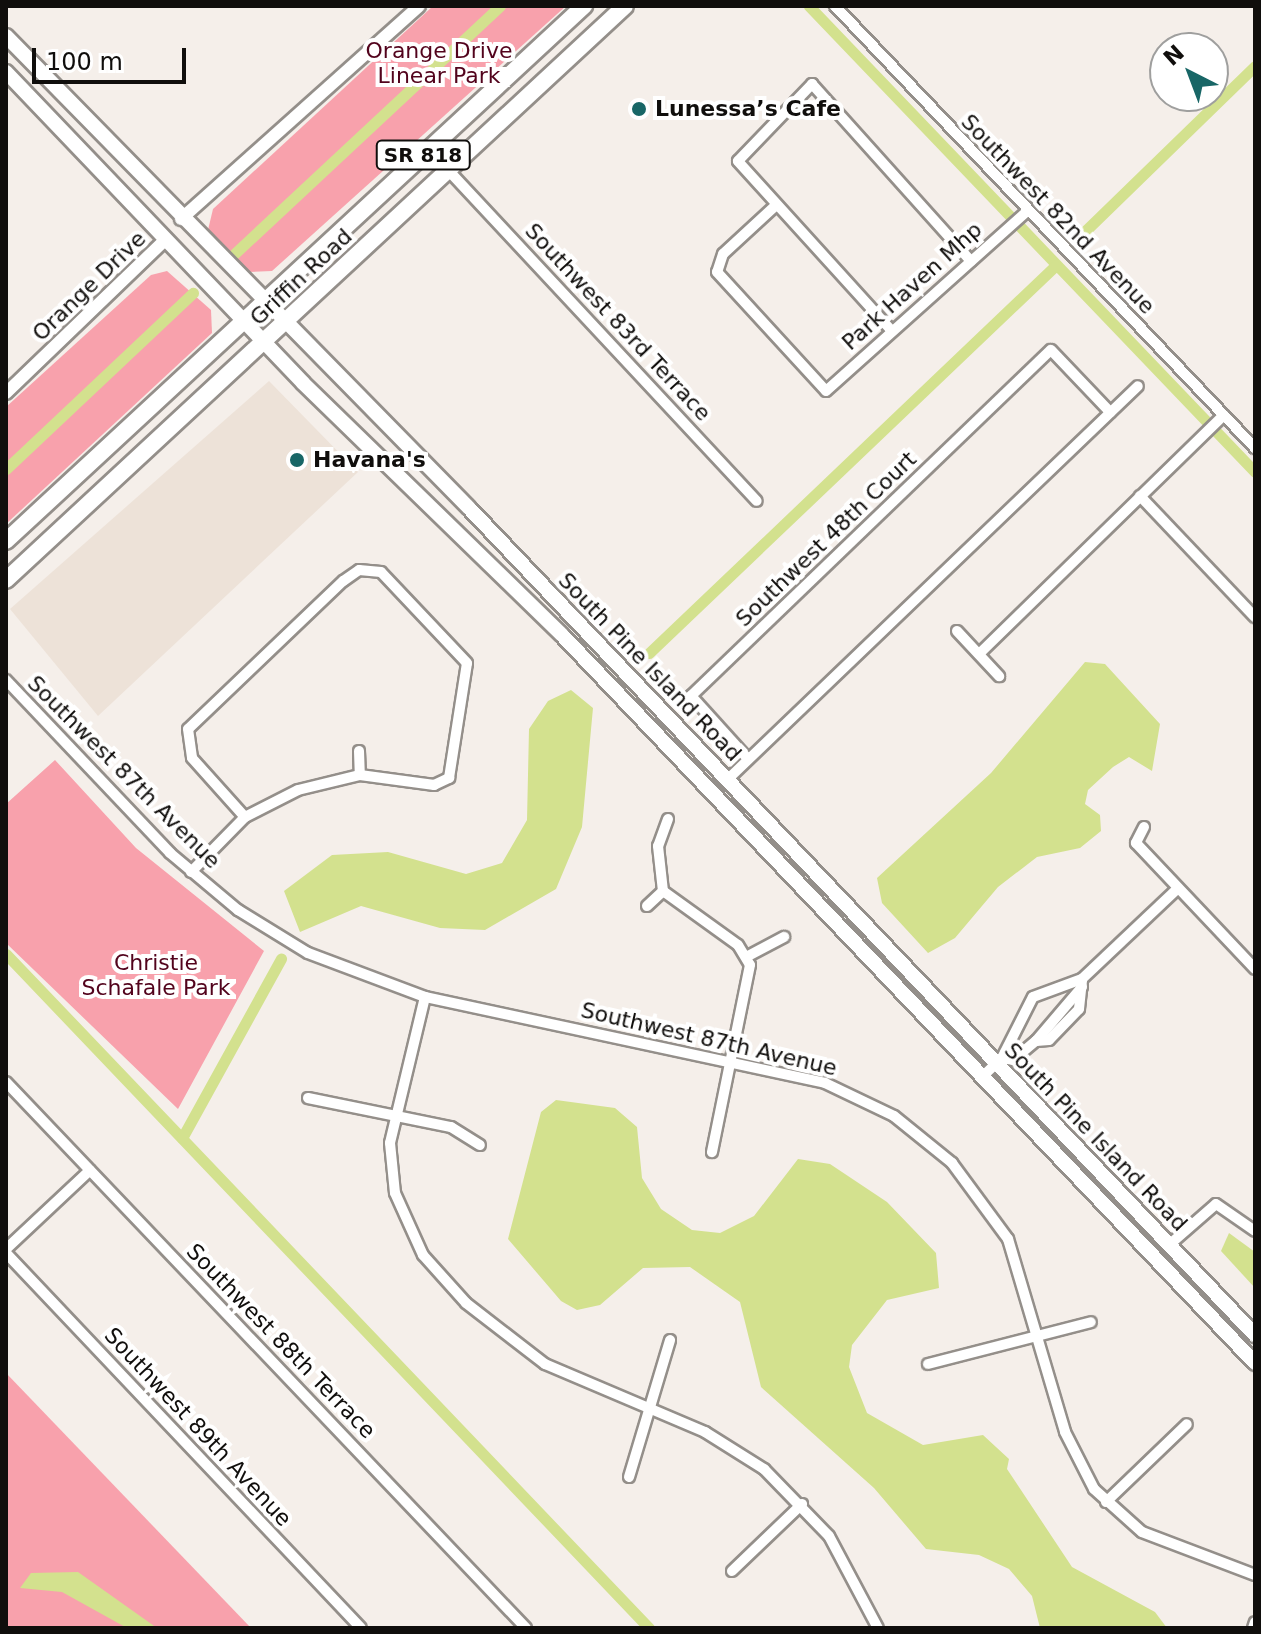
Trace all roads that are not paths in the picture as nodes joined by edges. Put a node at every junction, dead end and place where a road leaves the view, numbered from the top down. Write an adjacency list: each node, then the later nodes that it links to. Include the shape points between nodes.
1 (584, 6): 13 (main road, Griffin Road / SR 818)
2 (625, 6): 7 (main road, Griffin Road / SR 818)
3 (835, 6): 9 (street, Southwest 82nd Avenue)
4 (412, 8): 10 (street)
5 (6, 36): 10 (main road, South Pine Island Road)
6 (6, 72): 11 (main road, South Pine Island Road)
7 (449, 171): 15 (main road, Griffin Road / SR 818); 24 (street, Southwest 83rd Terrace)
8 (774, 207): 12 (street, via 738,161 812,84); 16 (street); 16 (street, Park Haven Mhp, via 723,254 717,272 826,391)
9 (1026, 212): 12 (street, Park Haven Mhp); 21 (street, Southwest 82nd Avenue)
10 (181, 219): 13 (main road, South Pine Island Road)
11 (165, 240): 14 (main road, South Pine Island Road); 19 (street, Orange Drive)
12 (971, 261): 16 (street, Park Haven Mhp)
13 (262, 304): 14 (main road, Griffin Road / SR 818); 15 (main road, South Pine Island Road)
14 (243, 321): 17 (main road, South Pine Island Road); 25 (main road, Griffin Road / SR 818)
15 (283, 325): 17 (main road, Griffin Road / SR 818); 35 (main road, South Pine Island Road)
16 (891, 330)
17 (264, 342): 26 (main road, Griffin Road / SR 818); 41 (main road, South Pine Island Road, via 562,635)
18 (1138, 386): 20 (street)
19 (6, 393)
20 (1110, 412): 33 (street); 33 (street, Southwest 48th Court, via 1051,350 691,696)
21 (1220, 419): 22 (street, Southwest 82nd Avenue); 23 (street)
22 (1255, 448)
23 (1140, 496): 27 (street); 29 (street)
24 (757, 501)
25 (6, 541)
26 (6, 580)
27 (1255, 617)
28 (957, 631): 29 (street)
29 (979, 654): 30 (street)
30 (999, 676)
31 (6, 680): 39 (street, Southwest 87th Avenue)
32 (359, 751): 34 (street)
33 (748, 759): 35 (street)
34 (360, 775): 36 (street, via 298,790); 36 (street, via 445,782 469,670 387,576 370,569 343,581 186,735 192,758)
35 (727, 780): 40 (main road, South Pine Island Road)
36 (245, 817): 39 (street)
37 (668, 819): 43 (street, via 658,846)
38 (1144, 827): 42 (street, via 1136,843)
39 (191, 872): 50 (street, Southwest 87th Avenue, via 308,953)
40 (815, 873): 41 (main road); 54 (main road, South Pine Island Road)
41 (801, 886): 56 (main road, South Pine Island Road)
42 (1176, 890): 47 (street); 48 (street)
43 (663, 891): 44 (street); 46 (street)
44 (647, 906)
45 (784, 937): 46 (street)
46 (748, 956): 55 (street)
47 (1255, 969)
48 (1082, 983): 49 (street); 51 (street); 52 (street)
49 (1051, 989): 51 (street); 54 (street, via 1033,997)
50 (425, 997): 55 (street, Southwest 87th Avenue); 59 (street)
51 (1060, 1009): 52 (street); 53 (street)
52 (1068, 1021): 53 (street, via 1049,1040)
53 (1036, 1041): 54 (street, via 1013,1060)
54 (999, 1060): 56 (street); 64 (main road, South Pine Island Road)
55 (731, 1061): 61 (street); 67 (street, Southwest 87th Avenue, via 846,1091 934,1145 1008,1239)
56 (982, 1077): 70 (main road, South Pine Island Road)
57 (6, 1082): 62 (street, Southwest 88th Terrace)
58 (308, 1098): 59 (street)
59 (394, 1115): 60 (street, via 451,1127); 72 (street, via 395,1193 436,1272 545,1364)
60 (480, 1145)
61 (712, 1152)
62 (90, 1170): 65 (street); 81 (street, Southwest 88th Terrace)
63 (1255, 1231): 64 (street, via 1216,1204)
64 (1169, 1245): 68 (main road, South Pine Island Road)
65 (6, 1251): 80 (street, Southwest 89th Avenue)
66 (1091, 1322): 67 (street)
67 (1040, 1335): 71 (street); 75 (street, Southwest 87th Avenue, via 1070,1448)
68 (1255, 1335)
69 (670, 1340): 72 (street)
70 (1255, 1363)
71 (928, 1364)
72 (649, 1410): 74 (street); 76 (street, via 725,1443)
73 (1187, 1424): 75 (street)
74 (629, 1477)
75 (1106, 1502): 78 (street, Southwest 87th Avenue, via 1156,1540)
76 (802, 1504): 77 (street); 82 (street, via 854,1573)
77 (732, 1571)
78 (1255, 1575)
79 (1255, 1622): 83 (street)
80 (361, 1628)
81 (526, 1628)
82 (878, 1628)
83 (1253, 1628)

